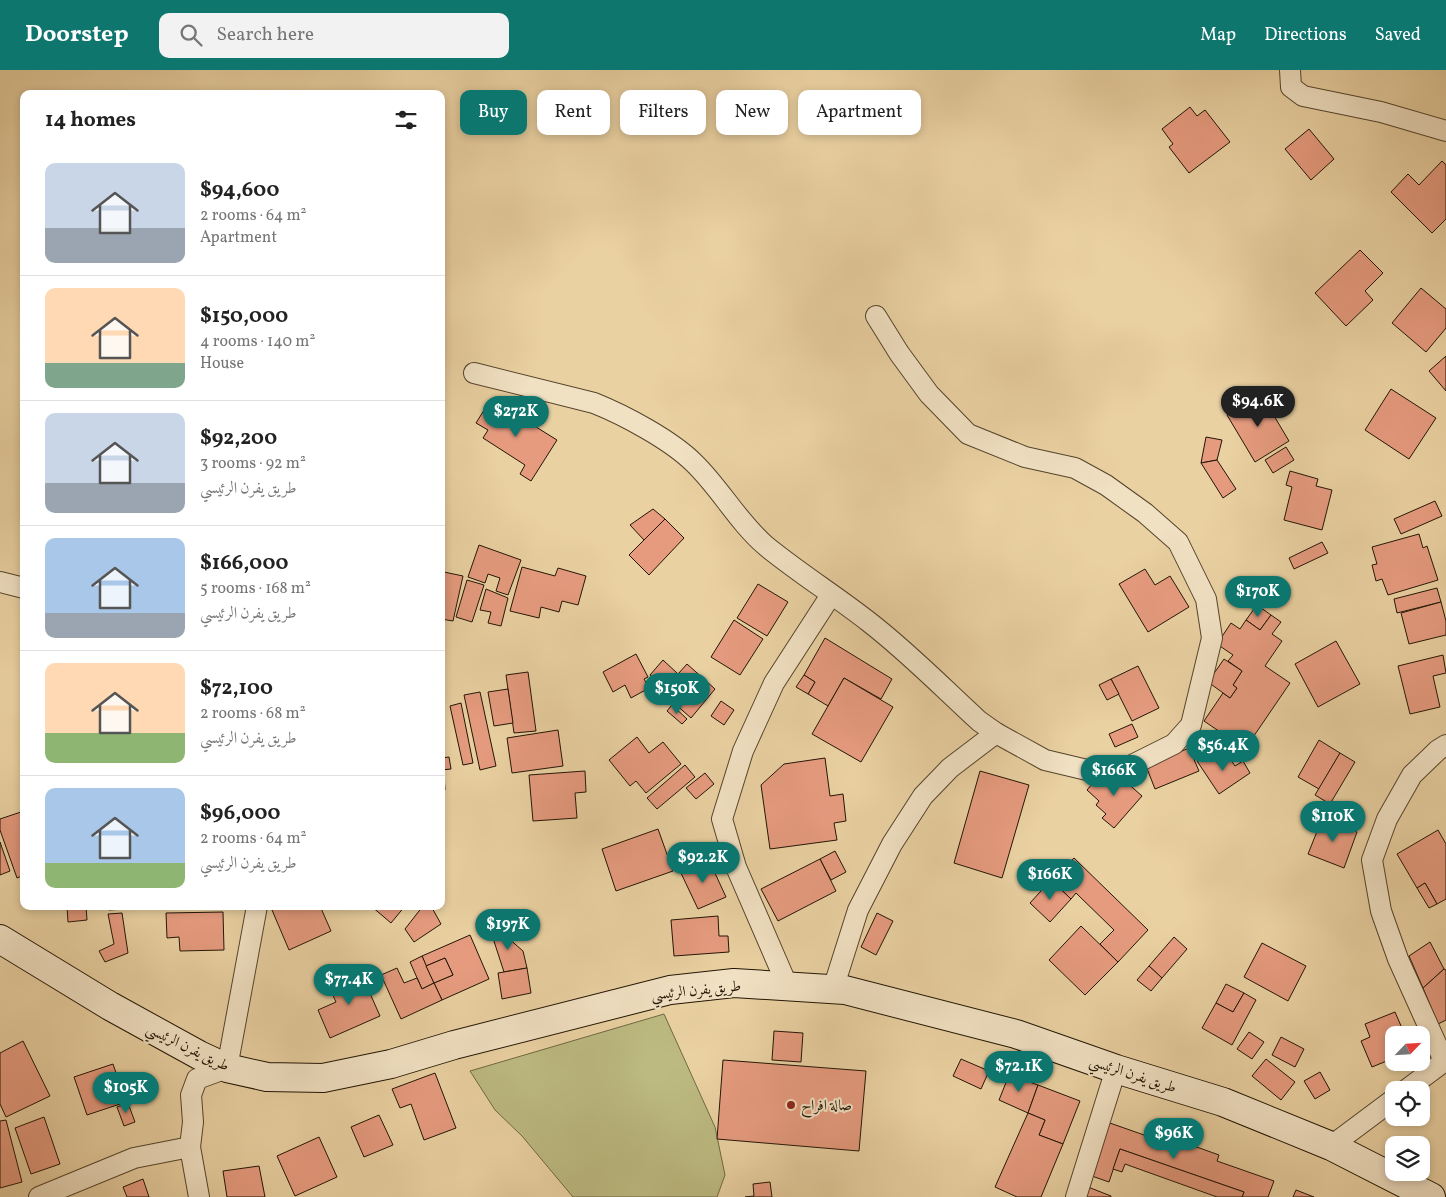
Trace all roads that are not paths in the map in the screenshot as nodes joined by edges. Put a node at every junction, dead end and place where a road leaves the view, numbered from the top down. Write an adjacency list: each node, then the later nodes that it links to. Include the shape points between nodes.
1 (1290, 70): 2 (street, via 1292,86 1303,96 1381,112)
2 (1446, 131)
3 (876, 316): 8 (street, via 929,394 968,434 1025,456 1075,468 1106,485 1178,542 1206,599 1212,638 1190,725 1174,744 1130,766 1087,770 1045,760)
4 (474, 373): 7 (street, via 594,403 664,441 694,462 744,525 765,545)
5 (0, 582): 6 (street)
6 (20, 587)
7 (831, 595): 8 (street, via 870,622); 12 (street, via 774,683 743,751 722,820 736,867)
8 (996, 733): 13 (street, via 950,768 923,796 892,844 858,910)
9 (1446, 745): 14 (street, via 1412,775 1387,819 1372,860 1381,911 1398,959)
10 (256, 910): 15 (street)
11 (0, 938): 15 (main road, طريق يفرن الرئيسي, via 132,1019)
12 (788, 986): 13 (main road, طريق يفرن الرئيسي); 15 (main road, طريق يفرن الرئيسي, via 734,983 670,990 391,1064 323,1078 266,1077)
13 (833, 989): 16 (main road, طريق يفرن الرئيسي, via 1016,1034)
14 (1445, 1060): 17 (street)
15 (227, 1068): 20 (street, via 197,1079 191,1095 193,1122)
16 (1116, 1069): 19 (main road, طريق يفرن الرئيسي, via 1224,1102); 23 (street)
17 (1418, 1081)
18 (1385, 1106): 19 (street)
19 (1331, 1146): 24 (main road, طريق يفرن الرئيسي)
20 (190, 1147): 21 (street, via 134,1158); 22 (street)
21 (39, 1197)
22 (199, 1197)
23 (1076, 1197)
24 (1431, 1197)

